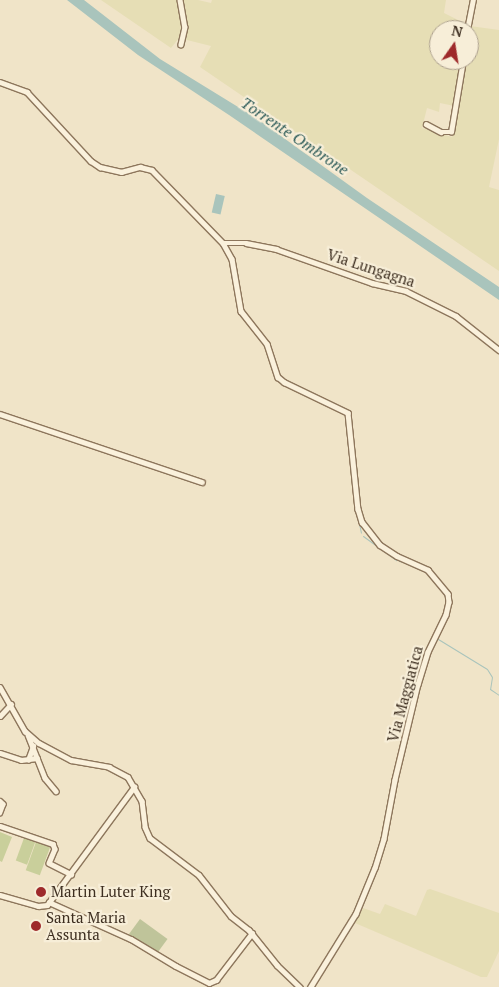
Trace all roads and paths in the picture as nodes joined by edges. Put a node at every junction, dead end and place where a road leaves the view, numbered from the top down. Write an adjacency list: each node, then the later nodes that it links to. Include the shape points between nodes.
1 (180, 0): 4 (street, via 185,27)
2 (473, 0): 3 (street)
3 (469, 20)
4 (181, 45)
5 (461, 70): 7 (street, via 451,132 441,132)
6 (0, 82): 8 (street, Via Maggiatica, via 27,92 100,167 121,172 140,167 152,170)
7 (426, 124)
8 (223, 243): 9 (street, Via Lungagna, via 246,243 276,249 372,284 406,291 456,316); 30 (street, Via Maggiatica, via 232,260 241,311 267,344 278,377 350,415 358,509 362,522 380,545 428,570 449,598 446,615 428,652 418,684 375,868 356,914)
9 (499, 350)
10 (0, 414): 11 (street)
11 (202, 482)
12 (0, 687): 13 (street)
13 (11, 704): 14 (street); 15 (street)
14 (0, 716)
15 (28, 734): 16 (street); 20 (street, via 66,758 118,770)
16 (33, 746): 18 (street); 19 (street)
17 (0, 753): 19 (street)
18 (37, 758): 19 (street); 21 (street)
19 (28, 760)
20 (134, 787): 25 (street); 28 (street, via 143,804 145,827 150,838 199,875 231,916)
21 (56, 791)
22 (0, 801): 23 (street, via 3,804)
23 (0, 812)
24 (0, 826): 25 (street, via 53,844 55,849 49,863)
25 (71, 874): 27 (street)
26 (0, 895): 27 (street, via 38,906)
27 (50, 902): 28 (street, via 131,938 209,983 216,980)
28 (252, 933): 29 (street, via 277,965)
29 (300, 987)
30 (311, 987)

